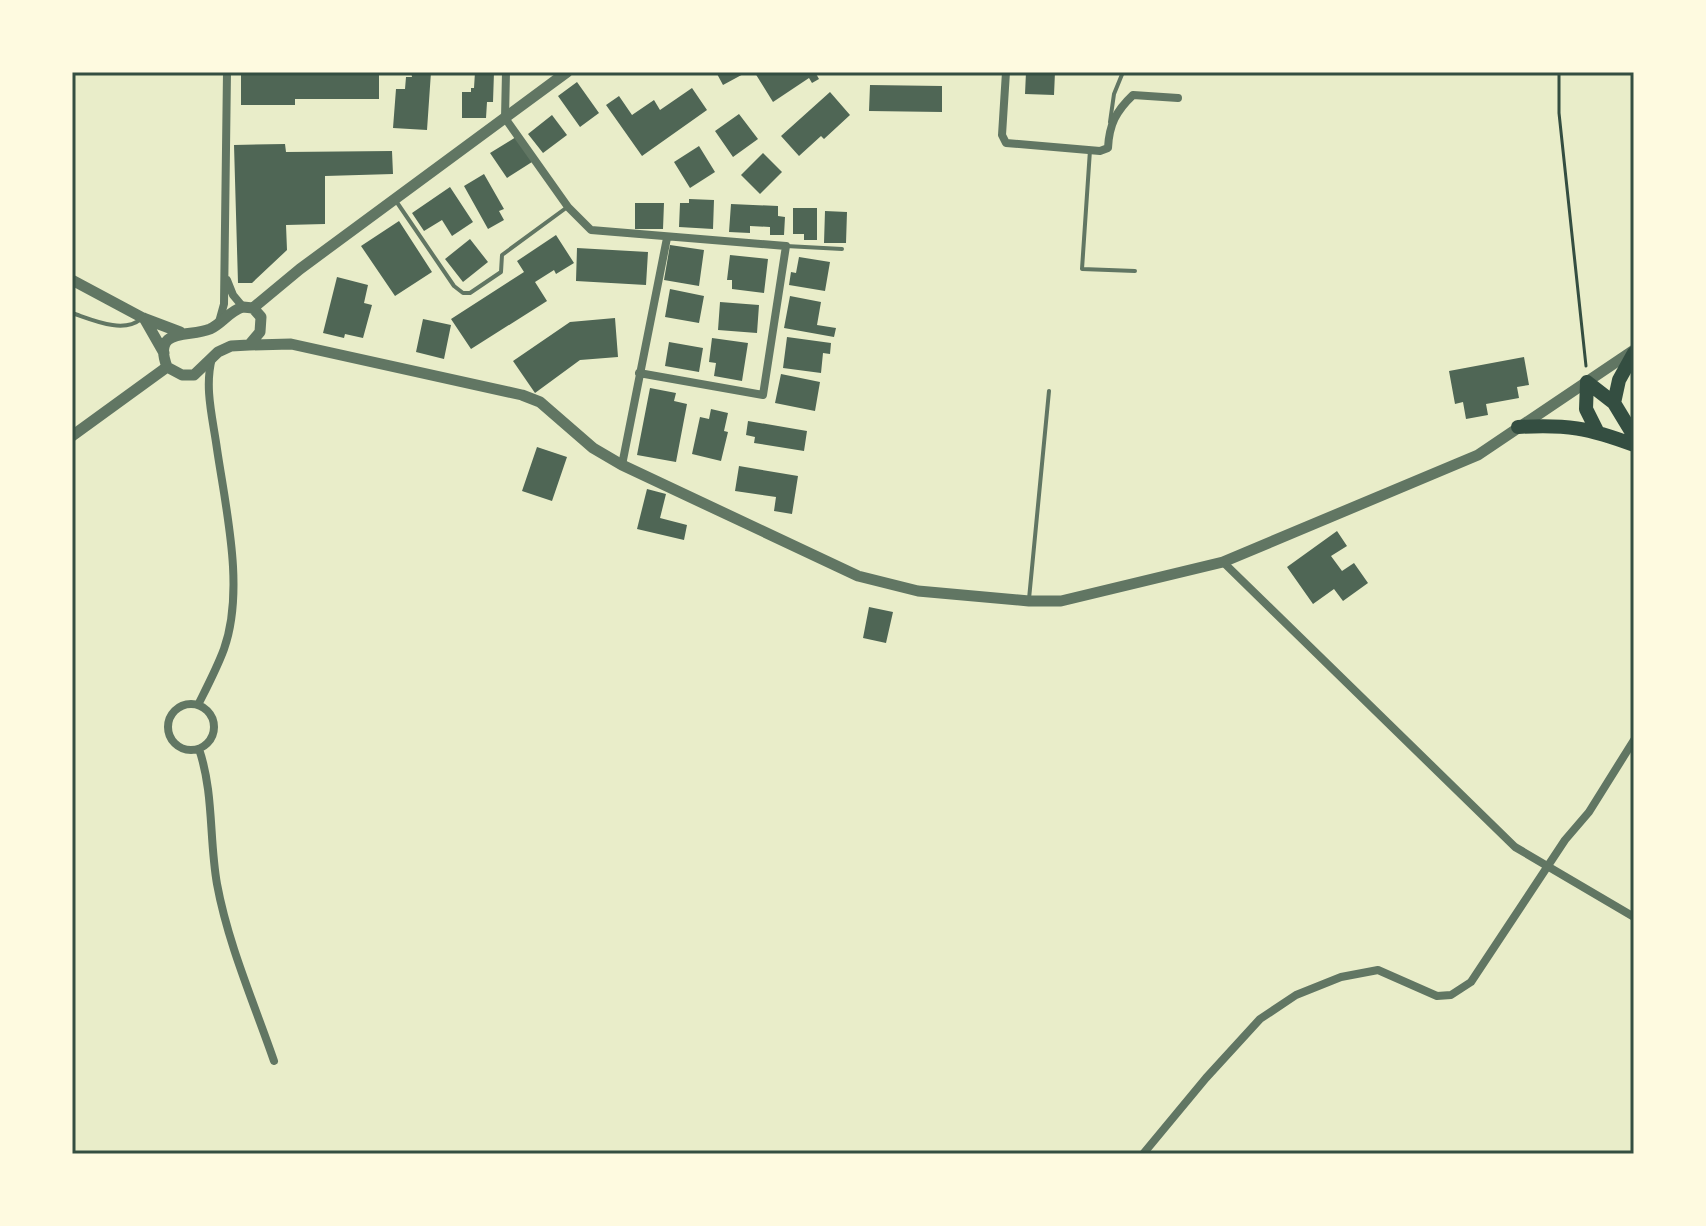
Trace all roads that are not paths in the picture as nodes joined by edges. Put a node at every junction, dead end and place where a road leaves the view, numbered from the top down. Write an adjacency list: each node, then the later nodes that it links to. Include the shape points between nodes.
1 (227, 72): 15 (street)
2 (506, 72): 7 (street)
3 (567, 72): 7 (street)
4 (1006, 72): 9 (street, via 1006,143)
5 (1123, 72): 8 (lane)
6 (1178, 98): 8 (street, via 1133,95)
7 (505, 118): 10 (street); 11 (street)
8 (1109, 128): 9 (street, via 1108,148)
9 (1090, 150): 16 (lane, via 1082,269)
10 (395, 200): 11 (lane, via 463,293 501,272 502,255); 18 (street)
11 (568, 207): 12 (street, via 591,230)
12 (667, 238): 13 (street); 30 (street)
13 (786, 246): 14 (lane); 30 (street, via 763,395)
14 (842, 249)
15 (225, 267): 18 (street, via 229,287); 21 (street)
16 (1135, 271)
17 (72, 280): 20 (street)
18 (248, 308): 21 (street, via 233,309); 22 (street)
19 (72, 313): 20 (lane, via 122,326)
20 (143, 318): 23 (street); 27 (street)
21 (219, 324): 23 (street)
22 (262, 324): 24 (street); 25 (street)
23 (180, 332): 27 (street)
24 (291, 344): 25 (street); 41 (street, via 522,395 540,402 593,448)
25 (249, 345): 28 (street, via 231,346)
26 (1634, 351): 32 (street); 35 (highway)
27 (164, 353): 29 (street)
28 (213, 357): 31 (street); 34 (street)
29 (167, 367): 31 (street); 38 (street)
30 (639, 373): 41 (street)
31 (194, 375): 34 (street)
32 (1587, 382): 35 (highway); 36 (street); 37 (highway, via 1586,409)
33 (1049, 391): 43 (lane)
34 (211, 402): 44 (street, via 229,536 231,615 225,648)
35 (1614, 403): 39 (highway)
36 (1518, 427): 37 (highway, via 1561,425); 42 (street, via 1478,455)
37 (1597, 431): 40 (highway)
38 (72, 436)
39 (1634, 436)
40 (1634, 445)
41 (622, 465): 43 (street, via 858,576 918,591)
42 (1223, 562): 43 (street, via 1061,601); 47 (street, via 1515,847)
43 (1029, 601)
44 (198, 705): 46 (street, via 210,713 214,727 210,740); 46 (street, via 179,707 168,730 178,747)
45 (1634, 740): 47 (street)
46 (199, 749): 49 (street, via 209,785 217,887)
47 (1548, 866): 48 (street); 50 (street, via 1471,982 1451,995 1437,996 1378,970 1341,977 1296,995 1260,1019)
48 (1634, 917)
49 (274, 1061)
50 (1143, 1154)

